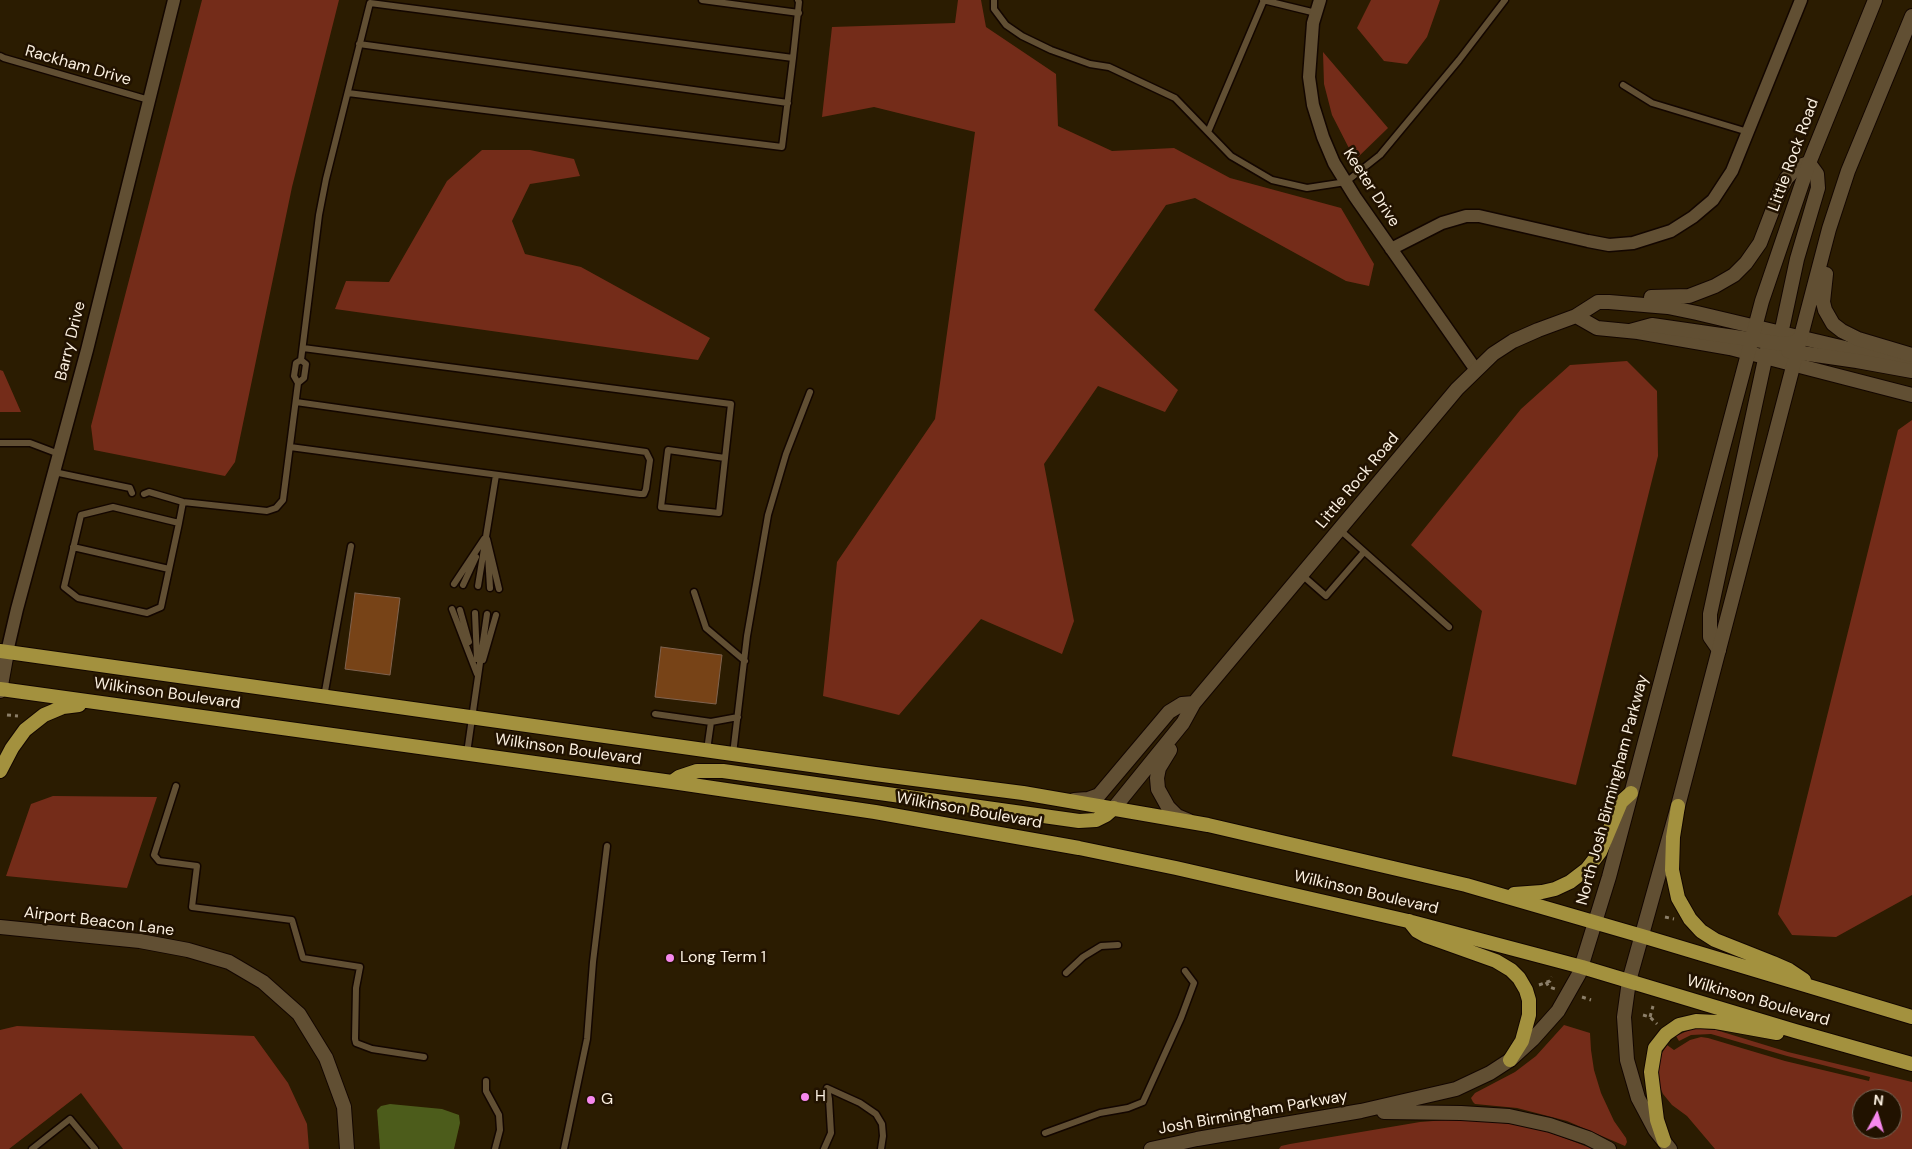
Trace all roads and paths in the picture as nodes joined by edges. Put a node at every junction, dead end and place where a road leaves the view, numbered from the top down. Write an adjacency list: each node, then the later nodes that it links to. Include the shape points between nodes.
1 (174, 0): 19 (street, Barry Drive)
2 (702, 0): 11 (lane)
3 (994, 0): 21 (lane, via 994,9 1006,25 1022,36 1090,64 1109,67 1175,98)
4 (1264, 0): 12 (lane); 21 (lane)
5 (1320, 0): 12 (street, Keeter Drive)
6 (1505, 0): 24 (lane, via 1380,155)
7 (1801, 0): 22 (street)
8 (1874, 0): 23 (main road, Little Rock Road)
9 (370, 1): 14 (lane); 16 (lane)
10 (800, 1): 11 (lane)
11 (799, 13): 16 (lane)
12 (1316, 13): 24 (street, Keeter Drive, via 1309,68 1312,105 1326,146)
13 (1912, 16): 26 (main road, via 1848,171)
14 (359, 44): 18 (lane); 20 (lane)
15 (0, 56): 19 (lane, Rackham Drive)
16 (793, 58): 20 (lane)
17 (1623, 84): 22 (lane, via 1652,102)
18 (348, 93): 20 (lane, via 782,147); 32 (lane, via 326,179)
19 (149, 100): 45 (street, Barry Drive)
20 (788, 102)
21 (1208, 132): 24 (lane, via 1231,156 1272,180 1307,188)
22 (1748, 132): 25 (street, via 1732,171 1713,200 1671,231 1652,238 1633,243 1588,242 1479,216 1466,216 1442,222)
23 (1809, 163): 27 (main road, via 1797,167 1786,179 1760,243 1728,280 1688,296 1641,297); 30 (main road, Little Rock Road); 31 (main road, via 1816,174 1818,188)
24 (1346, 182): 25 (street, Keeter Drive)
25 (1391, 248): 37 (street, Keeter Drive)
26 (1822, 254): 29 (main road); 33 (main road, via 1827,264 1823,302 1833,324 1858,339)
27 (1620, 304): 28 (main road, Little Rock Road, via 1598,302); 30 (main road, Little Rock Road, via 1668,307)
28 (1576, 316): 30 (main road, Little Rock Road, via 1597,328 1668,337); 37 (main road, Little Rock Road, via 1513,341)
29 (1801, 337): 31 (main road, via 1793,343); 34 (main road); 36 (main road)
30 (1752, 340): 31 (main road, Little Rock Road); 31 (main road, via 1756,349); 93 (main road, North Josh Birmingham Parkway)
31 (1773, 346): 34 (main road, Little Rock Road); 72 (main road, via 1710,614 1710,637)
32 (303, 348): 35 (lane); 46 (lane, via 731,404)
33 (1912, 355)
34 (1796, 359): 38 (main road, via 1857,361); 41 (main road); 72 (main road)
35 (301, 360): 39 (lane, via 296,363 294,376); 39 (lane, via 306,364 304,378)
36 (1912, 364)
37 (1476, 370): 53 (main road, Little Rock Road)
38 (1912, 371)
39 (298, 383): 42 (lane)
40 (810, 392): 74 (lane, via 786,454 768,515)
41 (1912, 395)
42 (296, 402): 44 (lane); 48 (lane, via 646,452 650,460 644,494)
43 (0, 444): 45 (lane, via 30,444)
44 (290, 447): 48 (lane); 51 (lane, via 283,500 276,508 267,511)
45 (59, 454): 47 (street, Barry Drive)
46 (725, 458): 46 (lane, via 719,513 661,507 668,450)
47 (54, 472): 49 (lane); 73 (street, Barry Drive)
48 (496, 475): 54 (lane)
49 (132, 488)
50 (146, 491): 51 (lane)
51 (183, 502): 52 (lane)
52 (179, 522): 56 (lane, via 113,507 81,515); 58 (lane)
53 (1340, 530): 57 (lane); 59 (main road, Little Rock Road)
54 (486, 536): 60 (lane); 61 (lane); 62 (lane); 63 (lane); 64 (lane)
55 (351, 546): 77 (lane)
56 (72, 547): 58 (lane); 58 (lane, via 64,587 78,598 147,613 161,607)
57 (1364, 552): 59 (lane, via 1326,596); 71 (lane)
58 (169, 569)
59 (1302, 575): 79 (main road, Little Rock Road)
60 (454, 584)
61 (463, 585)
62 (478, 586)
63 (490, 588)
64 (499, 589)
65 (694, 592): 74 (lane, via 706,628)
66 (452, 609): 75 (lane)
67 (460, 610): 75 (lane)
68 (475, 613): 75 (lane)
69 (487, 614): 75 (lane)
70 (496, 615): 75 (lane)
71 (1449, 627)
72 (1719, 650): 95 (main road)
73 (4, 652): 76 (main road, Barry Drive); 77 (main road, Wilkinson Boulevard)
74 (744, 661): 83 (lane)
75 (478, 675): 84 (lane)
76 (0, 690): 78 (main road, Wilkinson Boulevard)
77 (324, 697): 84 (main road, Wilkinson Boulevard)
78 (95, 702): 88 (main road, Wilkinson Boulevard); 90 (main road, via 62,707 44,715 25,730)
79 (1194, 703): 86 (main road, Little Rock Road); 94 (main road, via 1182,704 1169,712 1099,795)
80 (20, 708): 82 (path, via 19,717)
81 (655, 714): 85 (lane)
82 (7, 715)
83 (738, 717): 85 (lane); 89 (lane)
84 (472, 718): 87 (main road, Wilkinson Boulevard); 88 (lane)
85 (711, 722): 87 (lane)
86 (1182, 725): 96 (main road, Little Rock Road); 97 (main road, via 1180,736 1159,768 1158,786 1172,812)
87 (707, 751): 89 (main road, Wilkinson Boulevard)
88 (467, 753): 91 (main road, Wilkinson Boulevard)
89 (733, 754): 94 (main road, Wilkinson Boulevard)
90 (0, 771)
91 (672, 782): 96 (main road, via 697,771 723,771 1079,821 1096,820); 101 (main road, Wilkinson Boulevard, via 996,832 1176,868)
92 (176, 786): 124 (lane, via 154,855 159,861 197,866 192,906 292,920 303,958 360,967 356,988 356,1044)
93 (1631, 794): 99 (main road, via 1619,807 1600,852 1578,877 1563,886 1542,892); 102 (main road, North Josh Birmingham Parkway)
94 (1071, 801): 96 (main road, Wilkinson Boulevard)
95 (1678, 806): 105 (main road); 113 (main road, via 1672,870 1678,898 1690,919 1715,940 1789,970)
96 (1114, 808): 97 (main road, Wilkinson Boulevard)
97 (1195, 823): 99 (main road, Wilkinson Boulevard)
98 (607, 846): 135 (lane, via 587,1040)
99 (1491, 893): 102 (main road, Wilkinson Boulevard)
100 (1674, 920): 104 (path)
101 (1408, 921): 107 (main road, Wilkinson Boulevard); 125 (main road, via 1426,936 1496,961 1520,978 1529,1000 1530,1015 1522,1041)
102 (1595, 922): 105 (main road, Wilkinson Boulevard); 107 (main road, North Josh Birmingham Parkway)
103 (0, 927): 133 (main road, Airport Beacon Lane, via 188,950 229,962 263,982 299,1014 326,1058 344,1107)
104 (1672, 928)
105 (1642, 936): 111 (main road); 113 (main road, Wilkinson Boulevard)
106 (1118, 945): 109 (lane, via 1101,946 1083,957)
107 (1582, 967): 111 (main road, Wilkinson Boulevard); 125 (main road, North Josh Birmingham Parkway, via 1558,1011)
108 (1185, 971): 129 (lane, via 1194,983 1144,1102 1100,1112)
109 (1066, 974)
110 (1552, 977): 112 (path)
111 (1629, 980): 123 (main road, Wilkinson Boulevard); 130 (main road, via 1624,1017 1627,1060 1646,1115)
112 (1546, 982): 114 (path); 115 (path, via 1548,987)
113 (1806, 985): 121 (main road, Wilkinson Boulevard)
114 (1536, 987)
115 (1555, 989)
116 (1582, 997): 117 (path)
117 (1591, 1000)
118 (1653, 1006): 120 (path)
119 (1643, 1015): 120 (path)
120 (1650, 1017): 122 (path)
121 (1912, 1017)
122 (1657, 1024)
123 (1795, 1031): 126 (main road, Wilkinson Boulevard); 130 (main road, via 1778,1033 1696,1021 1679,1025 1666,1034 1655,1048 1651,1072 1657,1120)
124 (424, 1057)
125 (1510, 1060): 128 (main road, North Josh Birmingham Parkway, via 1456,1089)
126 (1912, 1064)
127 (486, 1082): 134 (lane, via 486,1091 499,1115 500,1130)
128 (1361, 1111): 138 (main road, Josh Birmingham Parkway); 139 (main road, via 1509,1116 1550,1125)
129 (1045, 1133)
130 (1667, 1145)
131 (32, 1149): 132 (lane, via 70,1119)
132 (96, 1149)
133 (347, 1149)
134 (495, 1149)
135 (564, 1149)
136 (824, 1149): 137 (lane, via 831,1133 827,1088 876,1114 882,1124)
137 (881, 1149)
138 (1151, 1149)
139 (1609, 1149)

